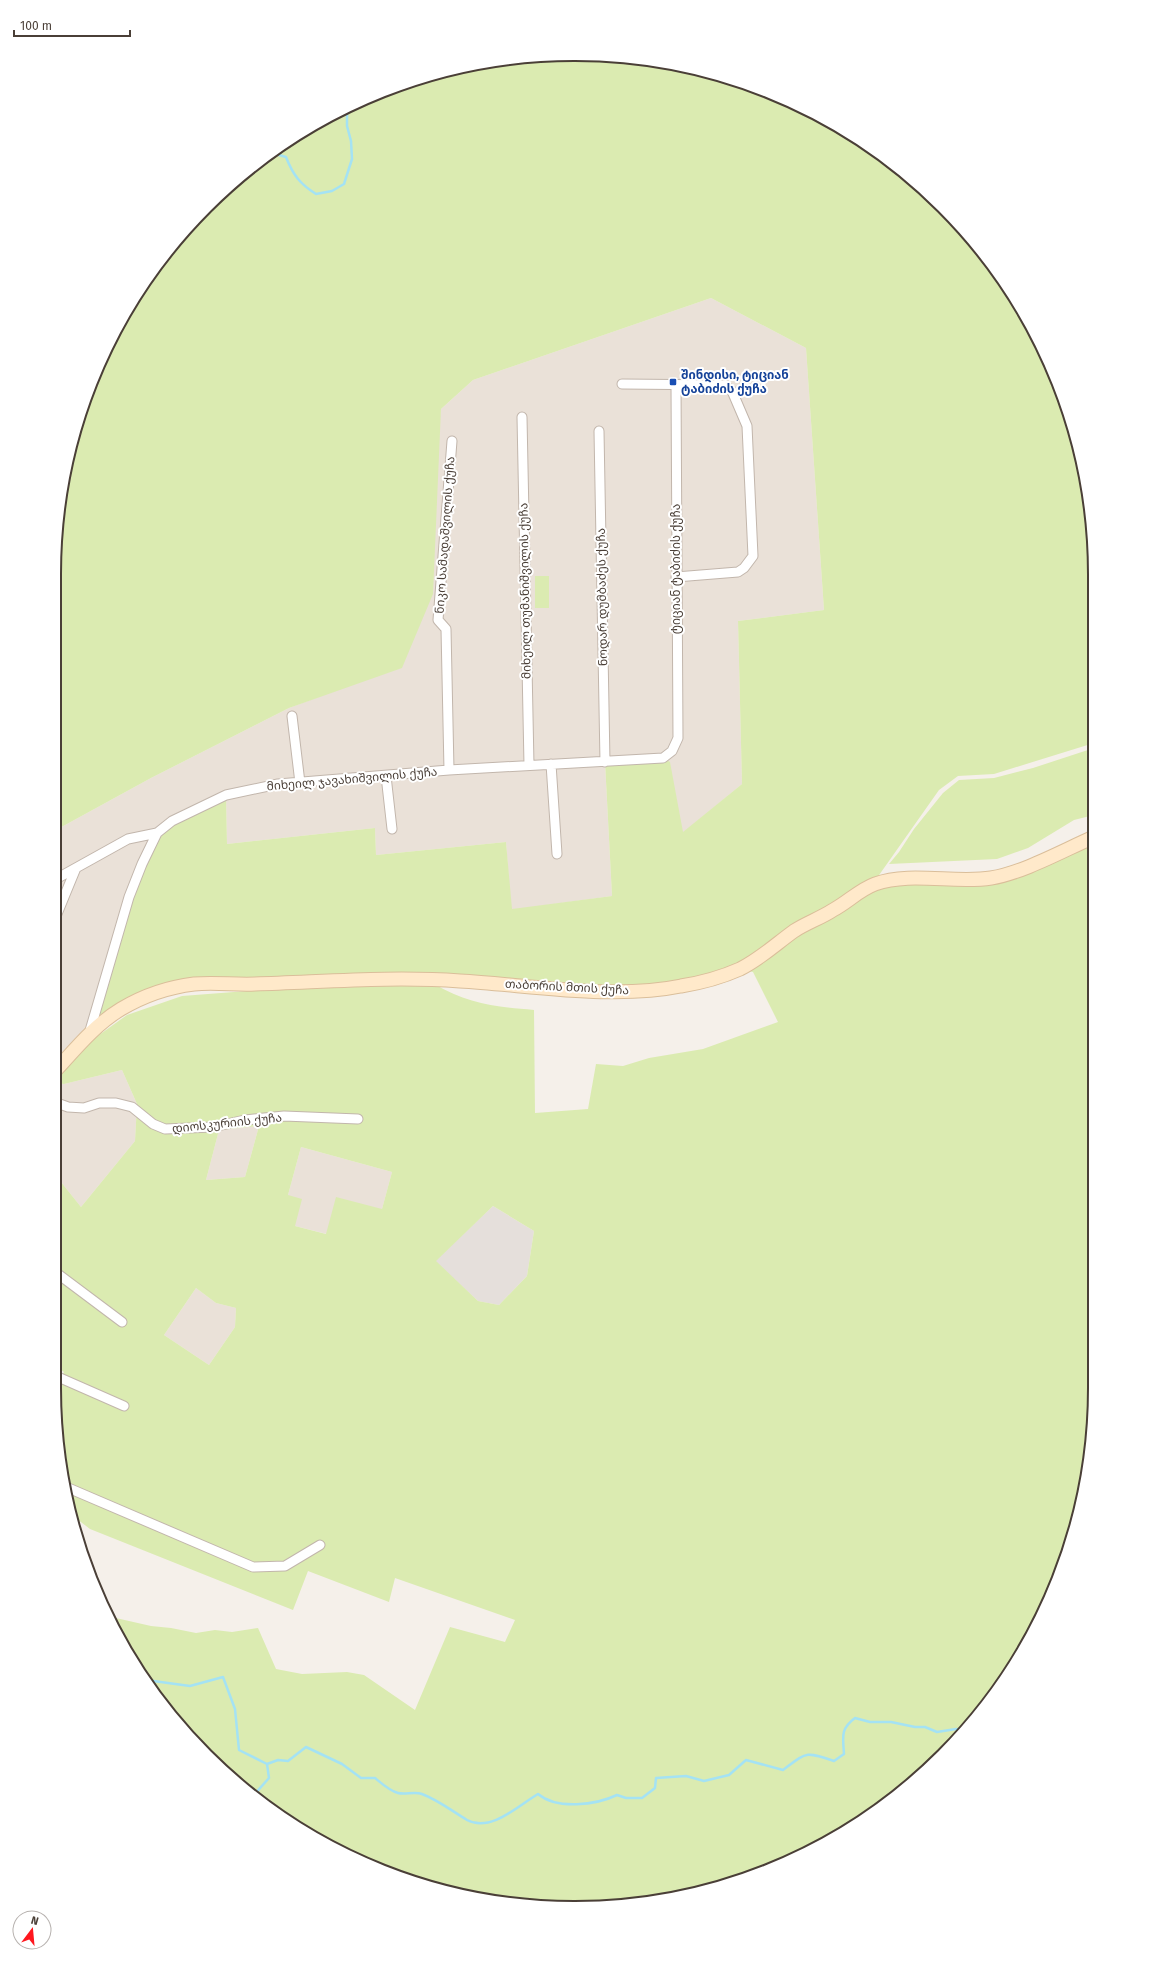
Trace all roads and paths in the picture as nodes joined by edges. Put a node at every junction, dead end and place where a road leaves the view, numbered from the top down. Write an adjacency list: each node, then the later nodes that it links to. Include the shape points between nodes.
1 (622, 384): 2 (street)
2 (676, 385): 6 (street, ტიციან ტაბიძის ქუჩა); 6 (street, via 725,385 732,391 747,426 753,549 750,561 738,572)
3 (522, 417): 11 (street, მიხეილ თუმანიშვილის ქუჩა)
4 (599, 431): 9 (street, ნოდარ დუმბაძეს ქუჩა)
5 (452, 441): 12 (street, ნიკო სამადაშვილის ქუჩა, via 438,620 446,629)
6 (676, 577): 8 (street, ტიციან ტაბიძის ქუჩა, via 678,738)
7 (292, 716): 14 (street)
8 (672, 751): 9 (street, მიხეილ ჯავახიშვილის ქუჩა, via 663,758)
9 (605, 762): 10 (street, მიხეილ ჯავახიშვილის ქუჩა)
10 (551, 764): 11 (street, მიხეილ ჯავახიშვილის ქუჩა); 18 (street)
11 (529, 765): 12 (street, მიხეილ ჯავახიშვილის ქუჩა)
12 (449, 770): 13 (street, მიხეილ ჯავახიშვილის ქუჩა)
13 (386, 776): 14 (street, მიხეილ ჯავახიშვილის ქუჩა); 15 (street)
14 (300, 783): 16 (street, მიხეილ ჯავახიშვილის ქუჩა, via 278,784 226,795 172,821)
15 (392, 828)
16 (157, 833): 19 (street, via 128,839); 22 (street, მიხეილ ჯავახიშვილის ქუჩა, via 130,897)
17 (1088, 840): 22 (main road, თაბორის მთის ქუჩა, via 1019,870 991,878 882,881 856,893 836,909 797,929 739,969 681,986 638,991 573,990 415,979 194,984 149,995 110,1016)
18 (557, 854)
19 (76, 868): 20 (street); 21 (street)
20 (61, 876)
21 (61, 902)
22 (89, 1034): 23 (main road, მიხეილ ჯავახიშვილის ქუჩა)
23 (61, 1065)
24 (61, 1104): 25 (street, დიოსკურიის ქუჩა, via 84,1108 99,1103 116,1103 132,1108 153,1124 165,1129 213,1127 245,1120 284,1116)
25 (358, 1119)
26 (61, 1276): 27 (street)
27 (122, 1322)
28 (61, 1378): 29 (street)
29 (124, 1406)
30 (71, 1489): 31 (street, via 253,1566 285,1566)
31 (320, 1545)

